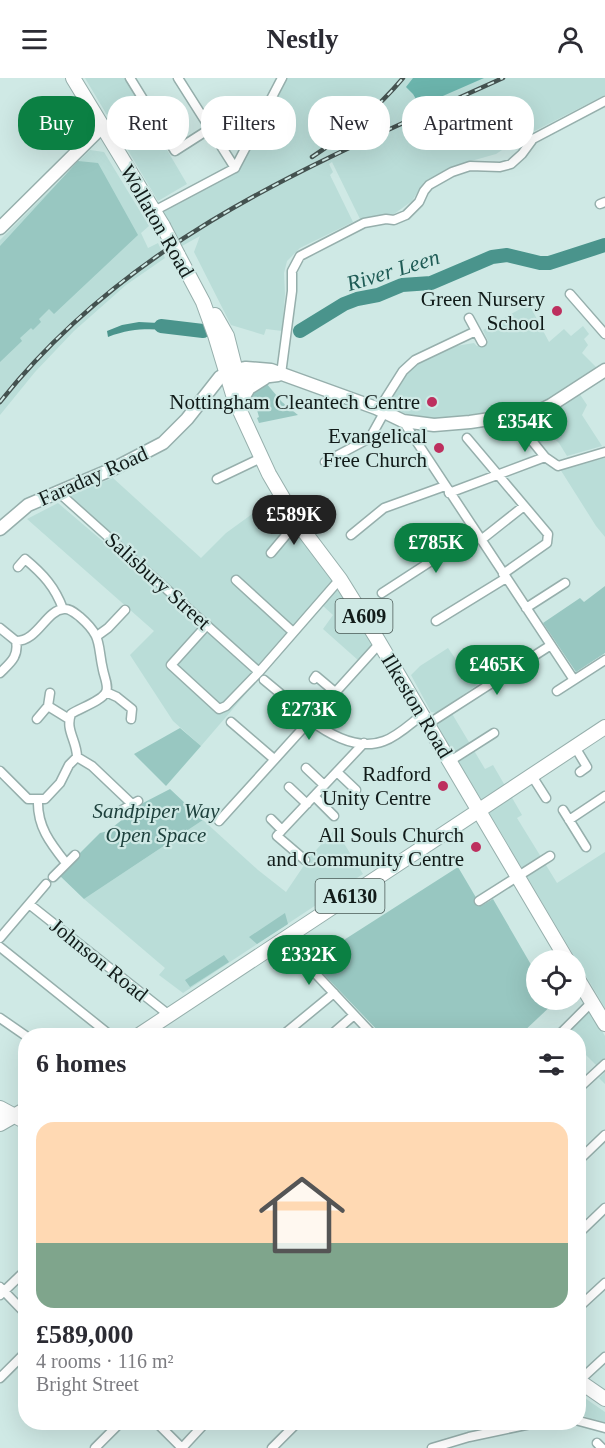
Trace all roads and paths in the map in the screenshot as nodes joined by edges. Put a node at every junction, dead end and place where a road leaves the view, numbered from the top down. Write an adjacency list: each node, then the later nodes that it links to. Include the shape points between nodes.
1 (73, 78): 9 (main road, Wollaton Road / A609)
2 (130, 78): 10 (street, via 176,151)
3 (178, 78): 8 (street)
4 (272, 78): 6 (street)
5 (282, 78): 6 (street)
6 (277, 87): 12 (street)
7 (605, 101): 22 (street, via 533,139 511,164 470,166 452,172 429,185 406,215 364,224 300,256 292,271)
8 (201, 113)
9 (102, 128): 13 (main road, Wollaton Road / A609); 14 (street)
10 (201, 135)
11 (224, 150): 12 (street)
12 (235, 168): 13 (street)
13 (154, 211): 16 (main road, Wollaton Road / A609, bridge)
14 (0, 228)
15 (575, 295): 19 (street)
16 (203, 302): 23 (main road, Wollaton Road / A609); 23 (main road, Wollaton Road / A609, via 227,336)
17 (469, 318): 18 (street)
18 (476, 331): 20 (street); 26 (street, via 415,360 403,371)
19 (605, 334)
20 (482, 342)
21 (605, 370): 27 (street, via 537,412)
22 (281, 374): 23 (street, via 271,370); 24 (street, Faraday Road); 26 (street)
23 (235, 375): 24 (street, Faraday Road); 25 (main road, Wollaton Road / A609); 29 (main road, Wollaton Road / A609, via 240,411); 38 (street, Faraday Road, via 208,394 164,443)
24 (266, 377): 25 (street, via 249,388)
25 (243, 398): 29 (main road, Wollaton Road / A609)
26 (382, 410): 28 (street); 34 (street, via 370,438)
27 (512, 416): 28 (street, via 443,425); 32 (street)
28 (403, 421): 37 (street)
29 (248, 424): 33 (main road, Ilkeston Road / A609)
30 (467, 438): 35 (street)
31 (605, 452): 32 (street, via 558,466)
32 (545, 457): 35 (street)
33 (261, 458): 36 (street); 40 (main road, Ilkeston Road / A609)
34 (325, 462)
35 (497, 474): 37 (street); 39 (street)
36 (217, 479)
37 (447, 489): 42 (street, via 384,508); 43 (street)
38 (57, 491): 41 (street, Faraday Road, via 28,505); 55 (street, Salisbury Street)
39 (524, 506): 43 (street); 46 (street, via 548,534 548,540)
40 (297, 522): 44 (street); 47 (main road, Ilkeston Road / A609)
41 (0, 529)
42 (351, 535)
43 (478, 536): 46 (street); 50 (street)
44 (271, 553)
45 (18, 567): 52 (street, via 25,559 36,568 51,584)
46 (505, 576): 51 (street); 54 (street)
47 (340, 579): 57 (street); 60 (main road, Ilkeston Road / A609)
48 (236, 580): 57 (street)
49 (565, 583): 51 (street)
50 (381, 592)
51 (526, 608): 61 (street)
52 (63, 609): 58 (street, via 77,615); 59 (street, via 28,639)
53 (125, 610): 58 (street, via 118,625)
54 (436, 621)
55 (207, 625): 64 (street, Salisbury Street); 64 (street, via 171,665 219,709)
56 (0, 628): 59 (street)
57 (293, 632): 64 (street)
58 (97, 636): 68 (street)
59 (16, 641): 63 (street, via 15,658)
60 (380, 643): 69 (street); 75 (main road, Ilkeston Road / A609)
61 (551, 645): 66 (street); 75 (street)
62 (605, 660): 66 (street)
63 (0, 673)
64 (261, 676): 76 (street, Salisbury Street)
65 (315, 677): 69 (street)
66 (574, 680): 67 (street)
67 (557, 691)
68 (106, 692): 73 (street); 74 (street, via 135,707)
69 (335, 692): 76 (street)
70 (50, 693): 71 (street)
71 (48, 706): 72 (street); 73 (street)
72 (36, 719)
73 (69, 719): 82 (street)
74 (131, 719)
75 (425, 719): 80 (street, via 389,739); 84 (main road, Ilkeston Road / A609)
76 (310, 720): 80 (street, Salisbury Street, via 328,734); 83 (street)
77 (231, 722): 83 (street)
78 (605, 727): 81 (main road, A6130)
79 (494, 733): 84 (street, via 476,740)
80 (364, 743): 87 (street)
81 (575, 747): 88 (street, via 587,767); 89 (main road, A6130)
82 (77, 757): 96 (street, via 52,792); 98 (street, via 135,802)
83 (274, 759): 104 (street)
84 (450, 761): 99 (main road, Ilkeston Road / A609)
85 (306, 768): 90 (street)
86 (0, 771): 96 (street, via 21,794)
87 (337, 772): 90 (street); 92 (street)
88 (580, 772)
89 (532, 776): 95 (street); 99 (main road, A6130)
90 (324, 785): 93 (street)
91 (289, 787): 97 (street)
92 (356, 790)
93 (314, 796): 97 (street); 101 (street)
94 (605, 796): 103 (street)
95 (546, 798)
96 (38, 800): 110 (street, via 41,827)
97 (307, 804): 105 (street)
98 (122, 810)
99 (479, 810): 112 (main road, Ilkeston Road / A609); 117 (main road, A6130)
100 (562, 810): 103 (street)
101 (334, 816)
102 (271, 819): 105 (street)
103 (569, 820): 106 (street)
104 (219, 821)
105 (282, 830): 109 (street, via 277,836)
106 (586, 847)
107 (75, 855): 110 (street)
108 (550, 856): 112 (street)
109 (305, 860)
110 (66, 863): 111 (street)
111 (53, 877)
112 (518, 877): 114 (street); 119 (main road, Ilkeston Road / A609)
113 (46, 884): 115 (street, Johnson Road)
114 (479, 901)
115 (29, 904): 116 (street, Johnson Road); 124 (street, Johnson Road)
116 (0, 938)
117 (284, 940): 121 (street); 124 (main road, A6130)
118 (0, 948): 127 (street)
119 (561, 950)
120 (586, 992): 122 (main road)
121 (334, 993): 123 (street); 129 (street)
122 (592, 1002): 126 (main road); 132 (street)
123 (354, 1015): 130 (street); 131 (street)
124 (167, 1016): 128 (main road, A6130)
125 (0, 1018): 133 (street)
126 (605, 1024)
127 (101, 1028)
128 (149, 1028)
129 (292, 1028)
130 (339, 1028)
131 (366, 1028)
132 (566, 1028)
133 (18, 1030)
134 (605, 1064): 135 (street)
135 (586, 1082)
136 (0, 1108): 137 (main road)
137 (18, 1118)
138 (18, 1119): 139 (main road)
139 (0, 1124)
140 (605, 1135): 141 (street)
141 (586, 1153)
142 (605, 1208): 143 (street)
143 (586, 1226)
144 (18, 1277): 146 (street)
145 (605, 1283): 147 (street)
146 (1, 1291): 148 (street)
147 (586, 1300)
148 (18, 1307)
149 (605, 1357): 151 (street)
150 (18, 1360): 152 (street)
151 (586, 1375)
152 (0, 1378)
153 (586, 1386): 154 (main road)
154 (605, 1398)
155 (586, 1423): 156 (street)
156 (605, 1428)
157 (113, 1430): 162 (street)
158 (164, 1430): 163 (street)
159 (199, 1430): 163 (street)
160 (290, 1430): 164 (street)
161 (502, 1430): 165 (street)
162 (95, 1448)
163 (183, 1448)
164 (272, 1448)
165 (432, 1448)

